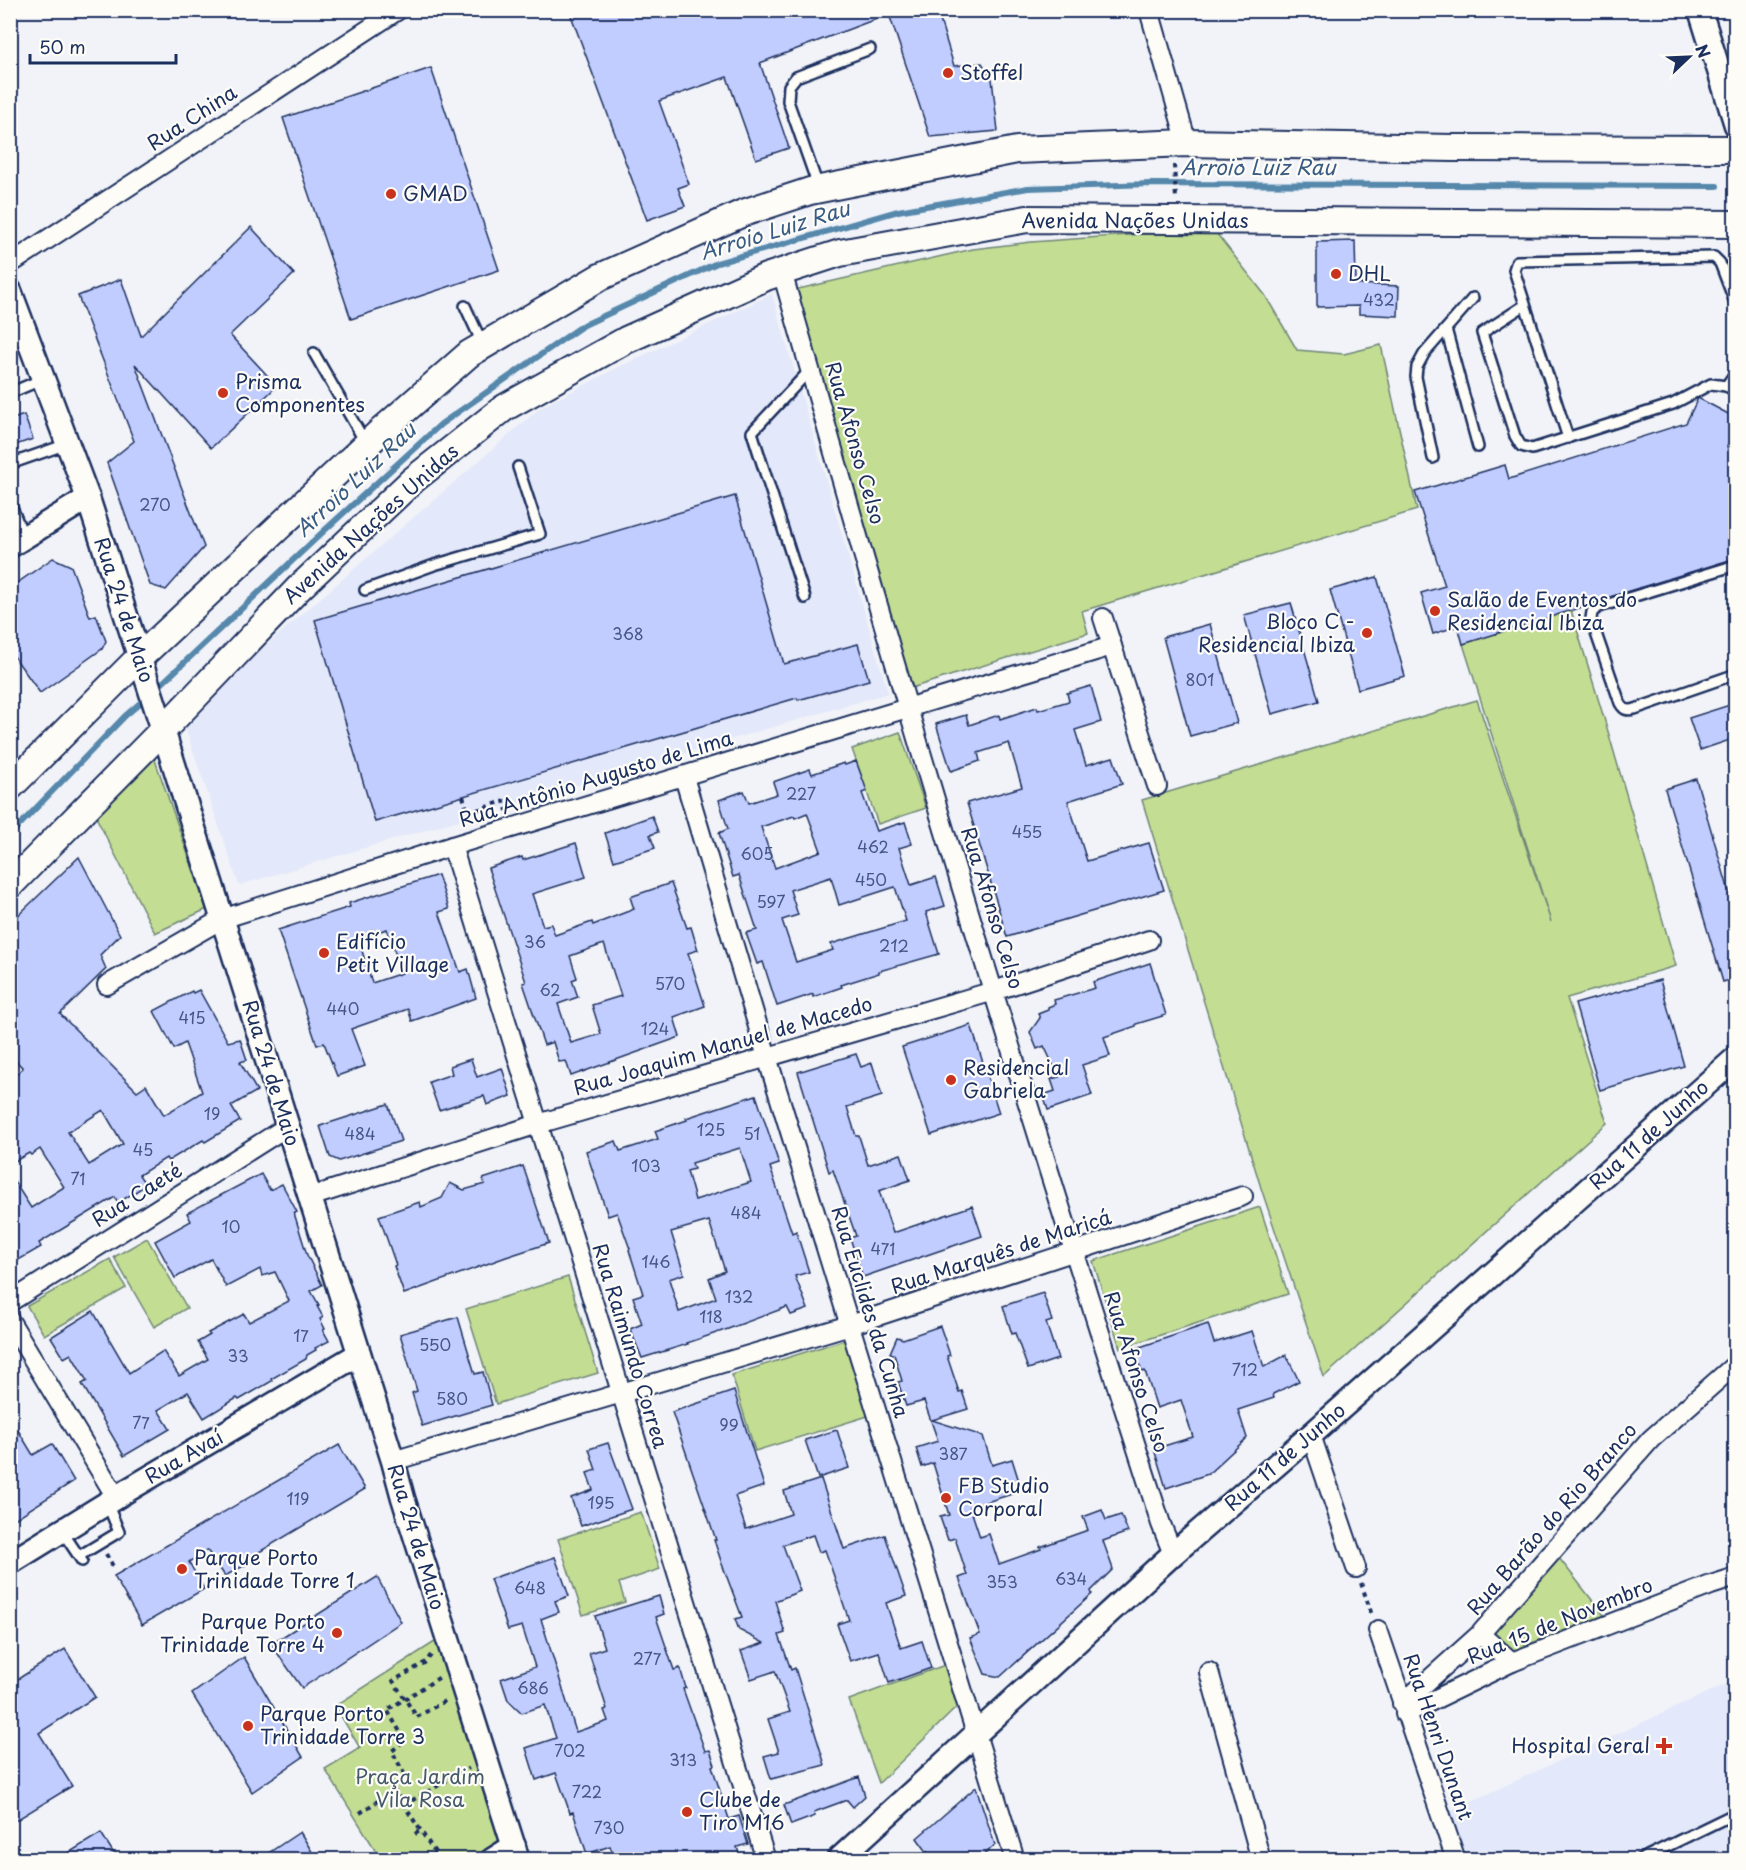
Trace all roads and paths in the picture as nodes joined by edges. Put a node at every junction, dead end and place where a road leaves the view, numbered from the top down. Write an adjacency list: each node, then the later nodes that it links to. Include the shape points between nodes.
1 (398, 10): 12 (street, Rua China)
2 (1149, 10): 6 (street)
3 (1700, 10): 5 (street)
4 (870, 49): 9 (lane, via 796,77 789,86 789,101)
5 (1736, 124)
6 (1187, 143): 7 (main road); 9 (main road, via 1017,150)
7 (1736, 149)
8 (1174, 164): 10 (path)
9 (819, 189): 20 (main road, via 743,213 600,277)
10 (1177, 208)
11 (1736, 224): 13 (main road, Avenida Nações Unidas, via 1028,219 840,253)
12 (10, 264)
13 (782, 272): 22 (street, Rua Afonso Celso); 46 (main road, Avenida Nações Unidas, via 626,340 504,408 413,480 316,571)
14 (10, 291): 24 (street, Rua 24 de Maio)
15 (1473, 298): 19 (lane)
16 (1524, 305): 17 (lane, via 1514,270 1520,260 1707,256 1720,263); 28 (lane); 28 (lane, via 1482,333 1499,389 1521,446 1532,449)
17 (1736, 305)
18 (465, 306): 20 (lane)
19 (1446, 329): 31 (lane); 32 (lane, via 1417,367)
20 (483, 345): 30 (main road)
21 (314, 353): 30 (lane)
22 (810, 370): 40 (lane, via 752,432); 45 (street, Rua Afonso Celso)
23 (1736, 372): 25 (lane)
24 (43, 379): 27 (lane); 29 (street, Rua 24 de Maio)
25 (1726, 386): 26 (lane); 28 (lane, via 1711,384 1673,404)
26 (1736, 392)
27 (10, 393)
28 (1568, 438)
29 (68, 444): 33 (lane); 35 (street, Rua 24 de Maio)
30 (366, 445): 43 (main road)
31 (1478, 447)
32 (1433, 458)
33 (10, 464)
34 (518, 467): 39 (lane, via 540,534)
35 (88, 498): 37 (street); 43 (street, Rua 24 de Maio)
36 (10, 503): 37 (lane)
37 (17, 542)
38 (1736, 565): 44 (lane, via 1599,607 1592,612 1591,619 1620,703 1627,710)
39 (365, 590)
40 (806, 598)
41 (1103, 618): 42 (street)
42 (1112, 646): 45 (street, Rua Antônio Augusto de Lima); 48 (street)
43 (139, 658): 46 (street, Rua 24 de Maio); 49 (main road)
44 (1736, 674)
45 (908, 708): 47 (street, Rua Antônio Augusto de Lima); 57 (street, Rua Afonso Celso)
46 (163, 730): 53 (main road, Avenida Nações Unidas); 54 (street, Rua 24 de Maio)
47 (684, 777): 52 (street, Rua Antônio Augusto de Lima); 58 (street, Rua Euclides da Cunha)
48 (1157, 786)
49 (10, 787)
50 (463, 796): 51 (path, via 468,813)
51 (504, 801)
52 (452, 846): 54 (street, Rua Antônio Augusto de Lima); 60 (street, Rua Raimundo Correa)
53 (10, 885)
54 (222, 919): 56 (street, Rua Antônio Augusto de Lima); 61 (street, Rua 24 de Maio)
55 (1149, 940): 57 (street, Rua Joaquim Manuel de Macedo)
56 (107, 985)
57 (994, 991): 58 (street, Rua Joaquim Manuel de Macedo); 64 (street, Rua Afonso Celso)
58 (767, 1057): 60 (street, Rua Joaquim Manuel de Macedo); 67 (street, Rua Euclides da Cunha)
59 (1736, 1058): 71 (street, Rua 11 de Junho)
60 (538, 1124): 63 (street, Rua Joaquim Manuel de Macedo); 70 (street, Rua Raimundo Correa)
61 (288, 1126): 63 (street, Rua 24 de Maio); 65 (street, Rua Caeté)
62 (1243, 1196): 64 (street, Rua Marquês de Maricá)
63 (310, 1197): 68 (street, Rua 24 de Maio)
64 (1074, 1253): 67 (street, Rua Marquês de Maricá); 75 (street, Rua Afonso Celso)
65 (10, 1302)
66 (10, 1321): 73 (street)
67 (850, 1325): 70 (street, Rua Marquês de Maricá); 88 (street, Rua Euclides da Cunha)
68 (359, 1354): 72 (street, Rua 24 de Maio); 73 (street, Rua Avaí)
69 (1736, 1364): 80 (street, Rua Barão do Rio Branco, via 1651,1439)
70 (621, 1394): 72 (street, Rua Marquês de Maricá); 99 (street, Rua Raimundo Correa)
71 (1311, 1435): 75 (street, Rua 11 de Junho); 77 (street)
72 (393, 1461): 83 (street, Rua 24 de Maio)
73 (111, 1500): 74 (street, Rua Avaí); 74 (lane, via 119,1533 81,1559)
74 (62, 1531): 76 (street, Rua Avaí)
75 (1173, 1554): 88 (street, Rua 11 de Junho)
76 (10, 1563)
77 (1356, 1568): 79 (path)
78 (1736, 1577): 82 (street, Rua 15 de Novembro)
79 (1378, 1630): 87 (street, Rua Henri Dunant)
80 (1480, 1634): 82 (street); 87 (street, Rua Barão do Rio Branco)
81 (426, 1662): 86 (path, via 393,1681)
82 (1512, 1662): 87 (street, Rua 15 de Novembro)
83 (457, 1667): 85 (street, Rua 24 de Maio); 86 (path)
84 (1209, 1672): 102 (street)
85 (464, 1690): 86 (path, via 417,1717); 96 (street, Rua 24 de Maio)
86 (404, 1698): 90 (path, via 387,1710 405,1740 392,1751 408,1780)
87 (1404, 1709): 103 (street, Rua Henri Dunant)
88 (976, 1735): 100 (street, Rua 11 de Junho); 101 (street, Rua Euclides da Cunha)
89 (475, 1764): 91 (path)
90 (394, 1790): 91 (path); 92 (path)
91 (404, 1805): 94 (path)
92 (360, 1813)
93 (1736, 1814): 104 (lane)
94 (421, 1830): 95 (path); 97 (path)
95 (415, 1834)
96 (516, 1853): 98 (street)
97 (440, 1860)
98 (492, 1860)
99 (766, 1860)
100 (838, 1860)
101 (1015, 1860)
102 (1261, 1860)
103 (1456, 1860)
104 (1639, 1860)

